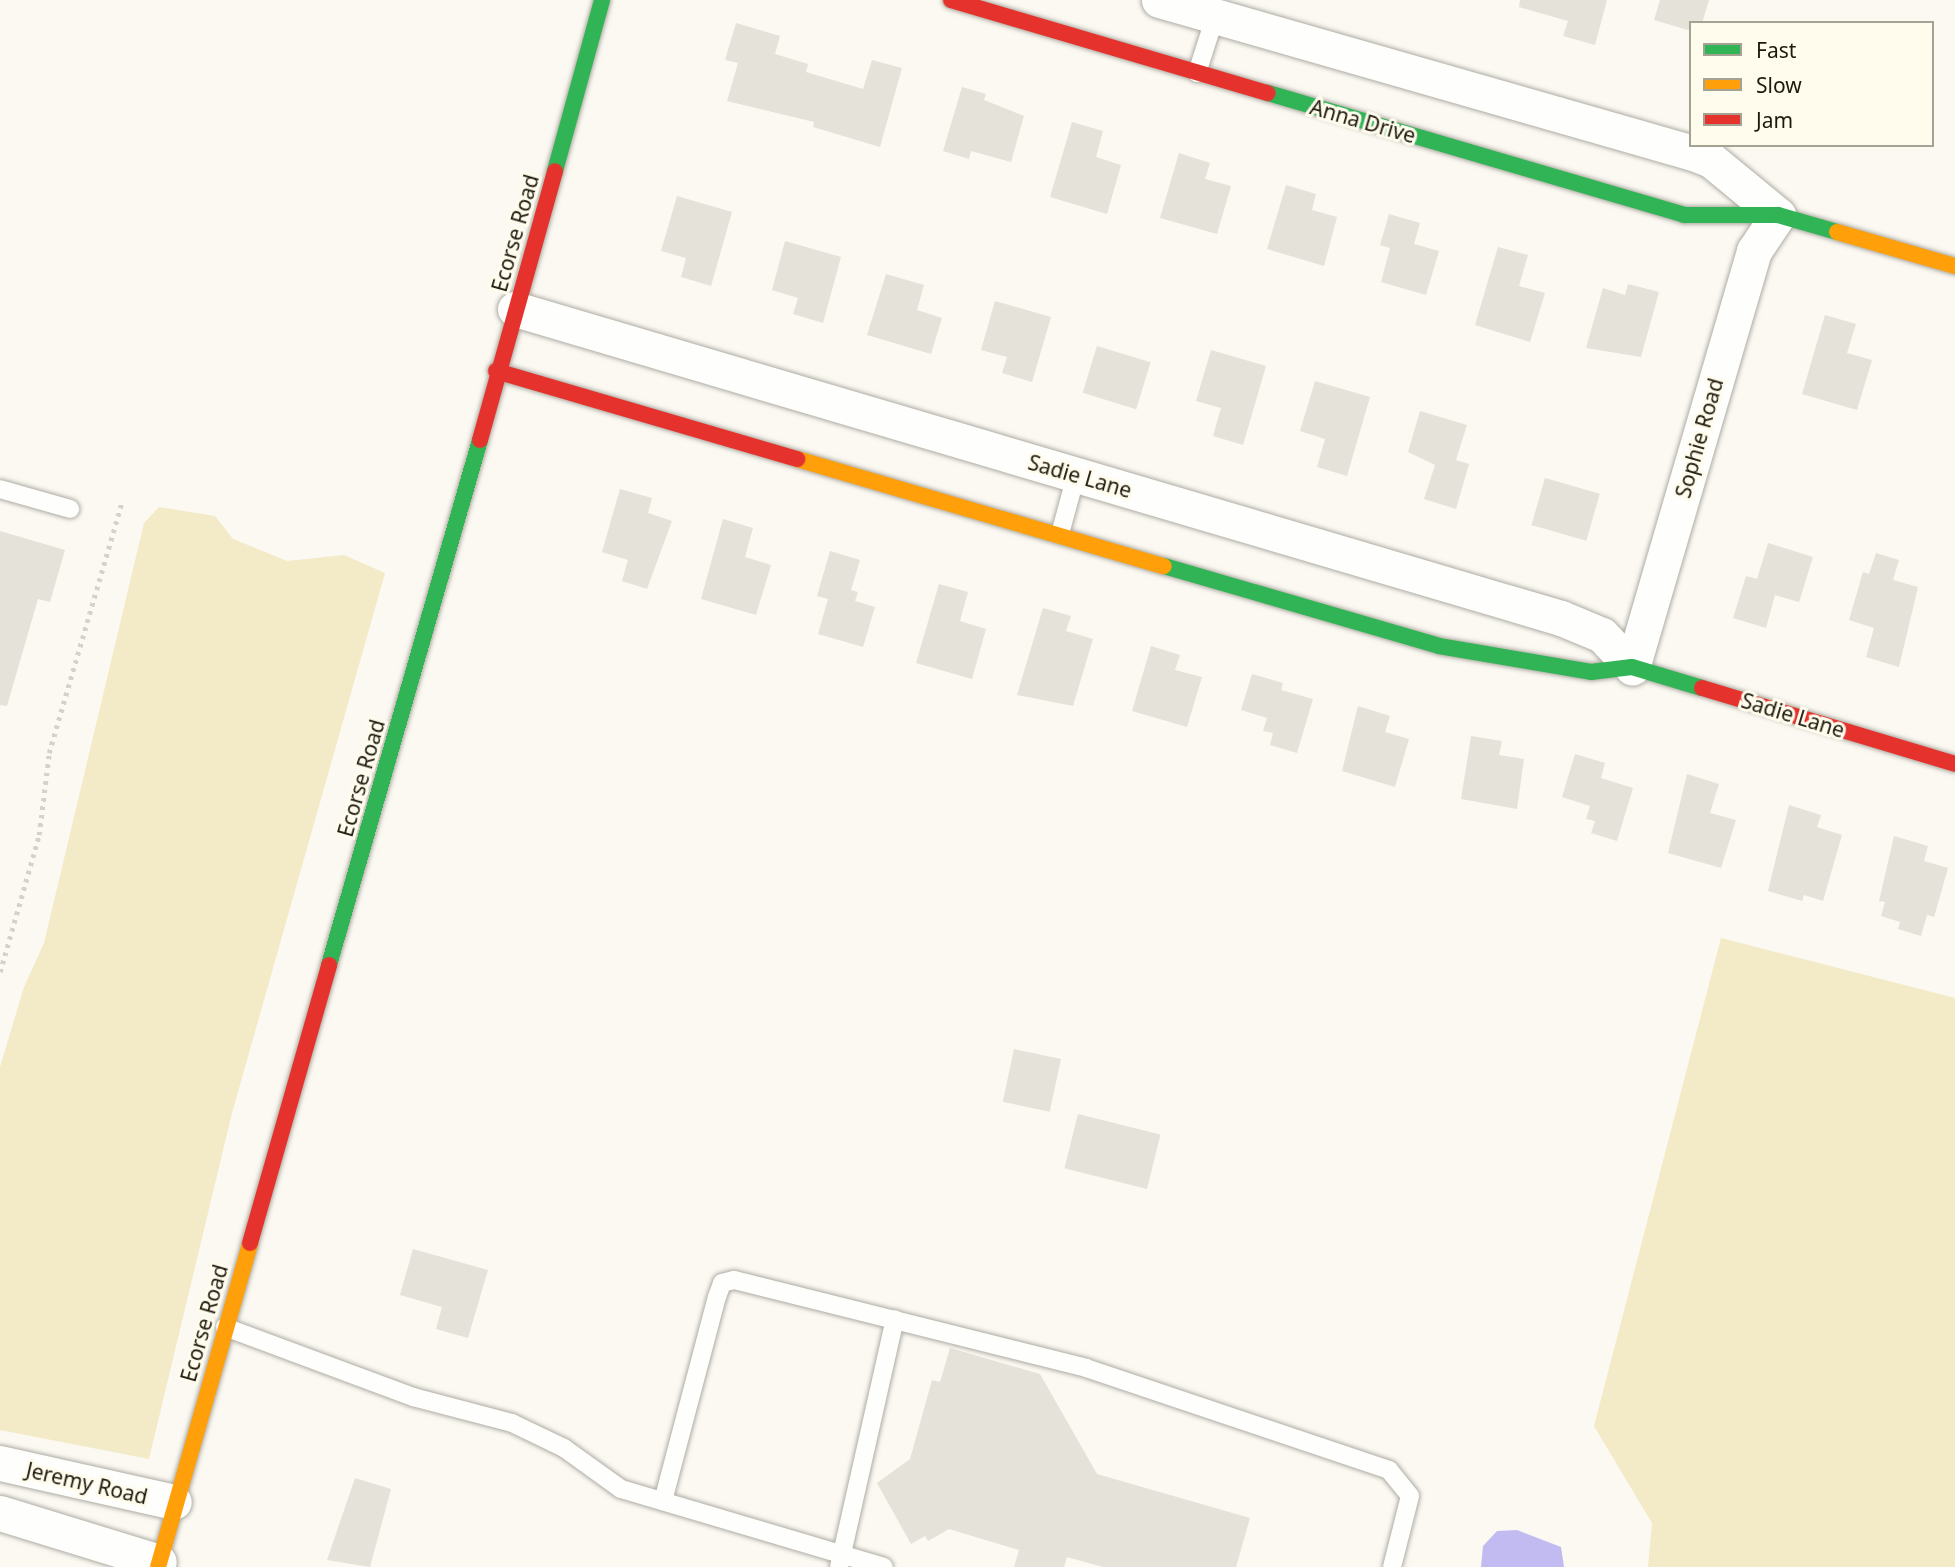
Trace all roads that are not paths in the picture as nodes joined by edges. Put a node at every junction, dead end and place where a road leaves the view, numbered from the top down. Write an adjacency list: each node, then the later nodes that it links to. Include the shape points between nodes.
1 (602, 0): 8 (street, Ecorse Road)
2 (951, 0): 5 (street, Anna Drive)
3 (1159, 0): 4 (street, Anna Drive)
4 (1215, 17): 5 (lane); 6 (street, Anna Drive, via 1693,153 1711,160)
5 (1197, 73): 6 (street, Anna Drive, via 1684,215)
6 (1778, 215): 7 (street, Anna Drive); 14 (street, Sophie Road, via 1754,251)
7 (1955, 265)
8 (515, 309): 9 (street, Ecorse Road); 10 (street, Sadie Lane)
9 (496, 372): 13 (street, Sadie Lane); 17 (street, Ecorse Road, via 425,640)
10 (1076, 475): 13 (lane); 14 (street, Sadie Lane, via 1561,618 1602,635)
11 (0, 489): 12 (lane)
12 (70, 509)
13 (1060, 534): 14 (street, Sadie Lane, via 1439,646 1591,672)
14 (1632, 667): 15 (street, Sadie Lane)
15 (1955, 764)
16 (895, 1319): 19 (lane, via 734,1280 722,1283); 22 (lane); 25 (lane, via 1086,1368 1389,1470 1410,1496)
17 (225, 1328): 19 (lane, via 413,1397 512,1423 564,1448 621,1489); 20 (street, Ecorse Road)
18 (0, 1463): 20 (street, Jeremy Road)
19 (663, 1501): 22 (lane)
20 (174, 1502): 23 (street, Ecorse Road)
21 (0, 1513): 23 (street)
22 (839, 1560): 24 (lane)
23 (158, 1564)
24 (884, 1567)
25 (1392, 1567)

